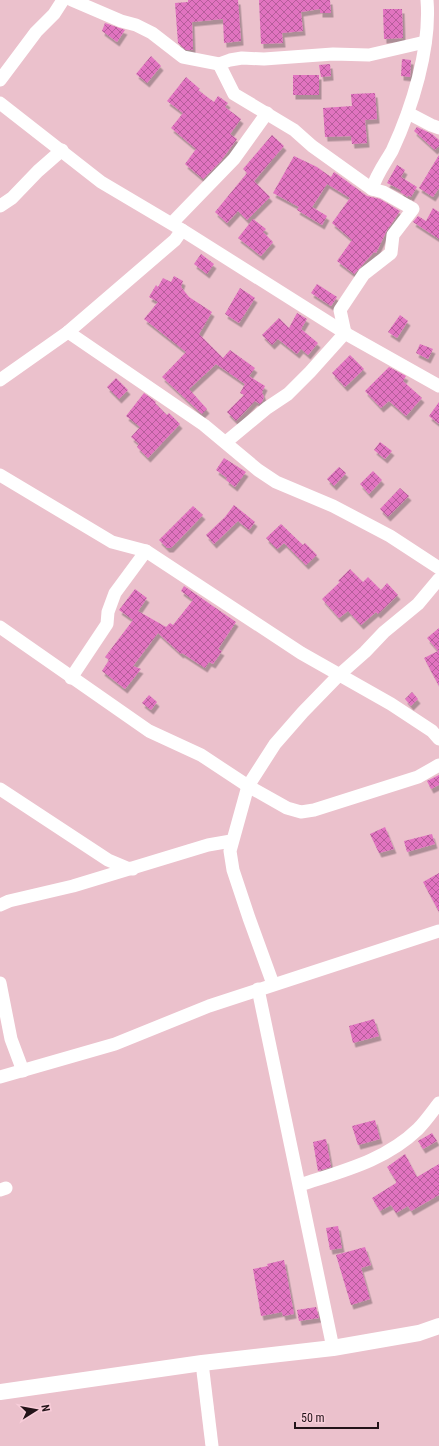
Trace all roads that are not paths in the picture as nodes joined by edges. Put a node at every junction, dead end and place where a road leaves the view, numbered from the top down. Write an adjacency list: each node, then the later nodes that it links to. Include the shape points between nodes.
1 (63, 0): 6 (street)
2 (72, 0): 5 (street, via 142,27 183,57)
3 (428, 0): 4 (street)
4 (425, 42): 5 (street, via 369,56 333,54 242,58); 9 (street)
5 (219, 64): 8 (street, via 234,94)
6 (0, 80)
7 (0, 103): 11 (street)
8 (267, 113): 12 (street); 14 (street, via 234,159)
9 (408, 113): 10 (street); 12 (street)
10 (439, 128)
11 (62, 150): 13 (street, via 12,198); 14 (street, via 101,182)
12 (372, 189): 16 (street, via 383,192 413,210 393,235 391,253 364,274 340,310)
13 (0, 206)
14 (177, 226): 15 (street, via 175,240); 16 (street)
15 (68, 332): 17 (street); 19 (street)
16 (345, 333): 18 (street); 19 (street, via 288,394)
17 (0, 380)
18 (439, 386)
19 (226, 442): 22 (street, via 276,482 333,506 371,526)
20 (0, 475): 21 (street, via 112,542)
21 (146, 551): 25 (street, via 301,653); 26 (street, via 115,593 108,612 107,624)
22 (439, 568)
23 (439, 579): 25 (street, via 418,604 392,624)
24 (0, 627): 26 (street)
25 (339, 675): 27 (street, via 391,704 432,731); 29 (street, via 275,744)
26 (71, 678): 29 (street, via 149,731 202,755)
27 (439, 739)
28 (439, 765): 29 (street, via 418,776 301,812 287,808)
29 (248, 786): 31 (street)
30 (0, 789): 32 (street, via 108,860)
31 (231, 841): 32 (street, via 208,845); 36 (street, via 233,870)
32 (134, 869): 33 (street)
33 (0, 905)
34 (439, 931): 36 (street)
35 (0, 984): 38 (street, via 11,1039)
36 (273, 984): 37 (street)
37 (258, 989): 38 (street, via 115,1044); 41 (street)
38 (23, 1071): 39 (street)
39 (0, 1077)
40 (439, 1103): 41 (street, via 410,1136 375,1160)
41 (300, 1185): 43 (street)
42 (439, 1326): 43 (street, via 419,1333)
43 (333, 1348): 44 (street)
44 (202, 1363): 45 (street); 46 (street)
45 (0, 1392)
46 (212, 1446)

